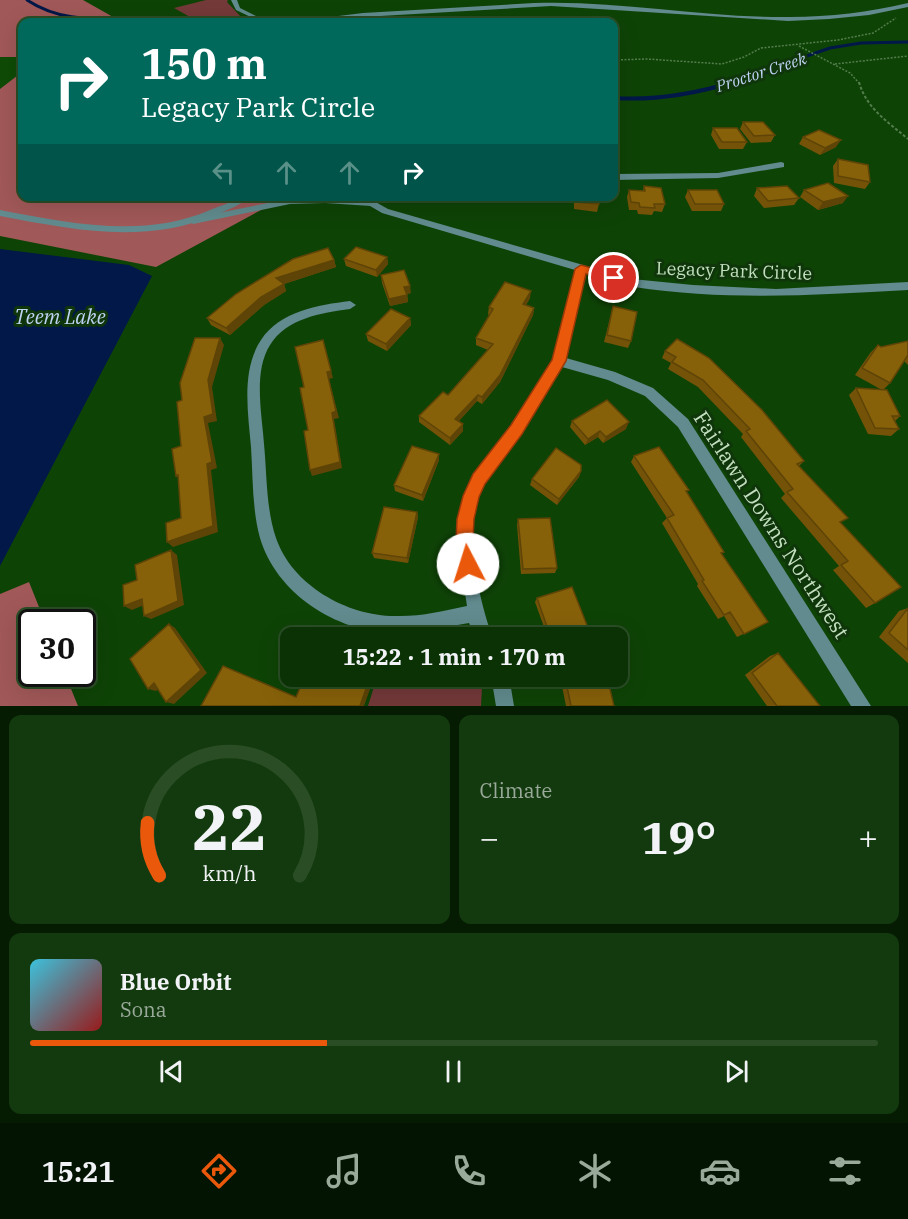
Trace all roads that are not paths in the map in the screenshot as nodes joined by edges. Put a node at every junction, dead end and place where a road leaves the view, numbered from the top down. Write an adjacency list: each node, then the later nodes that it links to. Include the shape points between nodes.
1 (234, 0): 3 (street, via 238,9)
2 (908, 5): 4 (street, via 880,13 813,18 585,5)
3 (257, 18)
4 (348, 18)
5 (781, 165): 6 (street, via 721,177)
6 (618, 177)
7 (240, 201): 14 (street)
8 (312, 201): 11 (lane)
9 (346, 201): 12 (lane)
10 (366, 201): 12 (street, Legacy Park Circle)
11 (286, 202): 14 (lane)
12 (371, 204): 15 (street, Legacy Park Circle)
13 (0, 213): 14 (street, via 114,229 144,230)
14 (193, 221)
15 (581, 269): 16 (street, Legacy Park Circle, via 632,283 693,289 776,293); 18 (street)
16 (908, 286)
17 (350, 304): 19 (street, via 294,318 276,330 260,351 255,381 256,424 268,540 295,581 323,605 346,615 382,624 414,624)
18 (559, 361): 19 (street, via 471,496 465,541); 23 (street, Fairlawn Downs Northwest, via 649,392 682,423)
19 (476, 613): 20 (street)
20 (480, 627)
21 (502, 687): 22 (street)
22 (505, 706)
23 (862, 706)

